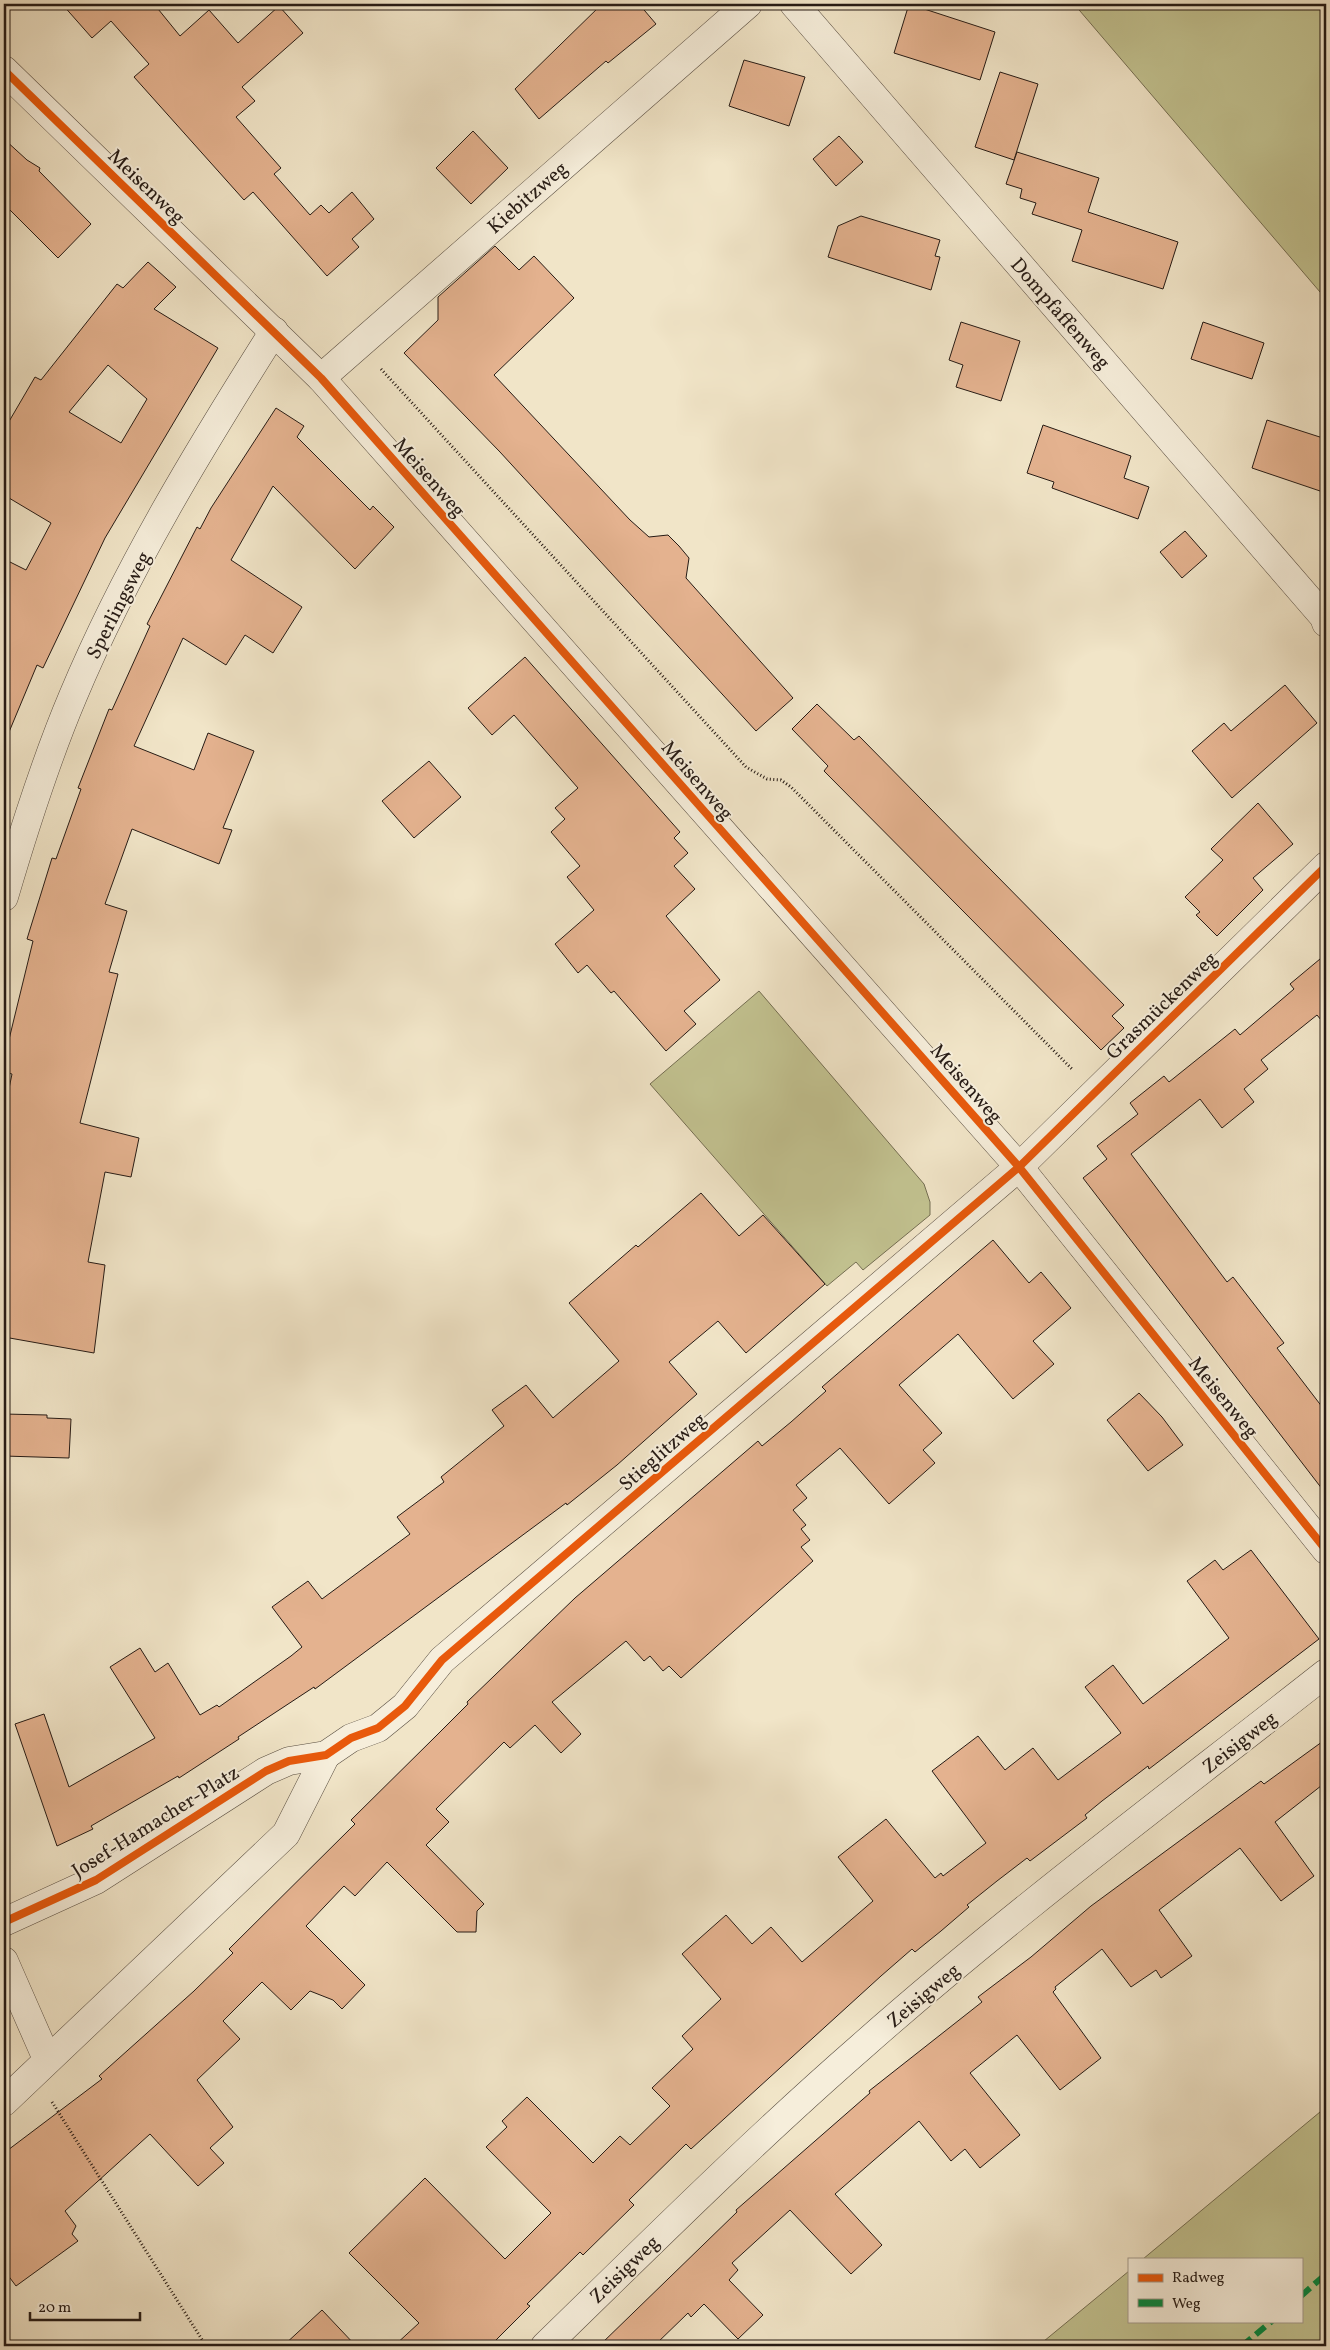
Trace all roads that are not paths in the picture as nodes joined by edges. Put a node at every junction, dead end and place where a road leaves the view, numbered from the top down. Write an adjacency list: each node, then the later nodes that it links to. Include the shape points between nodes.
1 (794, 4): 6 (street, Dompfaffenweg)
2 (735, 8): 5 (street, Kiebitzweg)
3 (4, 70): 4 (street, Meisenweg)
4 (274, 331): 5 (street, Meisenweg); 8 (street, Sperlingsweg, via 231,399 120,594 73,696 28,814)
5 (321, 378): 9 (street, Meisenweg)
6 (1326, 623)
7 (1326, 866): 9 (street, Grasmückenweg)
8 (4, 897)
9 (1019, 1167): 10 (street, Meisenweg); 12 (street, Stieglitzweg, via 442,1660 405,1706 378,1728 351,1738)
10 (1326, 1550)
11 (1326, 1673): 17 (street, Zeisigweg, via 989,1938 862,2046 745,2151)
12 (326, 1755): 13 (street, Josef-Hamacher-Platz, via 289,1761 266,1771 96,1880); 15 (street, via 286,1834)
13 (4, 1922)
14 (4, 1961): 15 (street)
15 (41, 2066): 16 (street)
16 (4, 2102)
17 (545, 2346)

